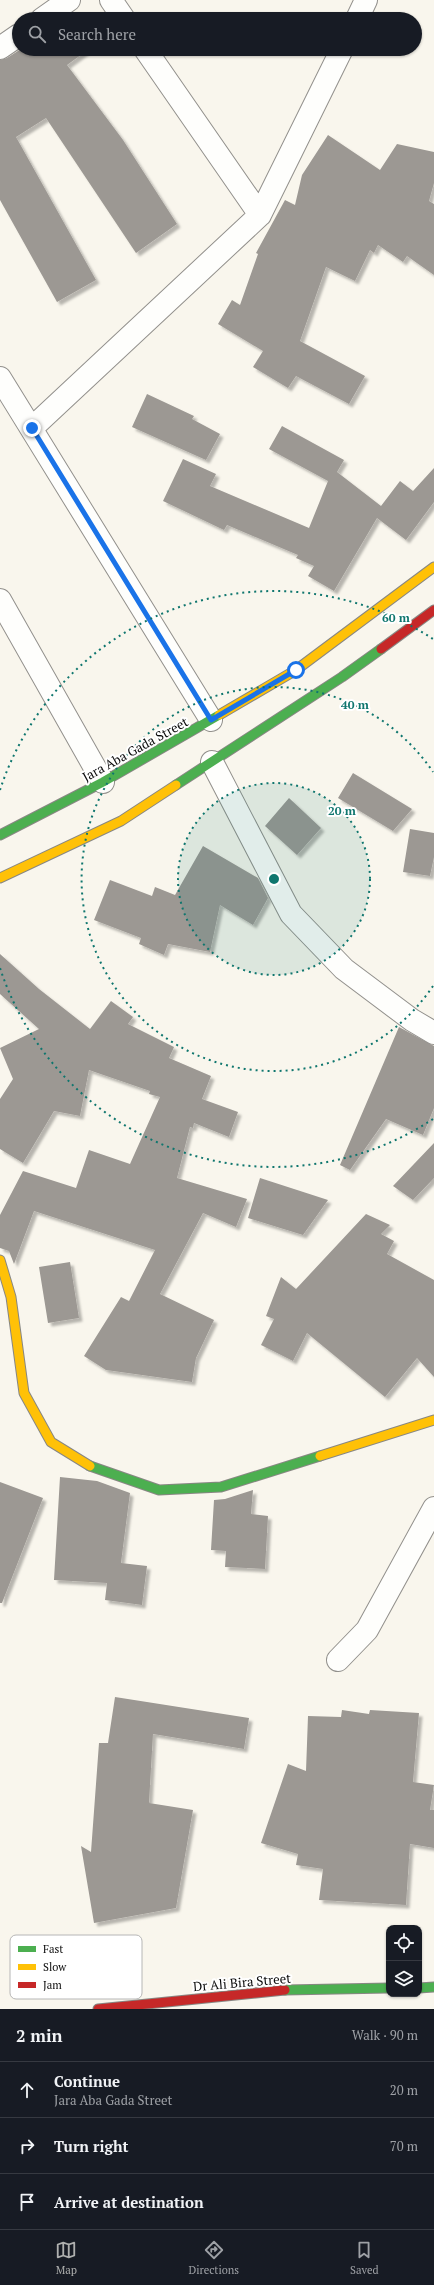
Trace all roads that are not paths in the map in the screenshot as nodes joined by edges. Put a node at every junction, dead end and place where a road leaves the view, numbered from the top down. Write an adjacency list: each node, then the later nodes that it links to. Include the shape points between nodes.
1 (69, 0): 4 (street)
2 (111, 0): 5 (street)
3 (366, 0): 6 (street)
4 (52, 12)
5 (119, 12)
6 (360, 12)
7 (12, 40): 8 (street)
8 (0, 48)
9 (150, 56): 11 (street)
10 (339, 56): 11 (street)
11 (260, 215): 13 (street)
12 (0, 378): 13 (street)
13 (32, 428): 17 (street)
14 (434, 567): 17 (main road, Jara Aba Gada Street, via 296,670)
15 (0, 600): 19 (street)
16 (434, 610): 18 (main road, via 342,677)
17 (211, 720): 19 (main road, Jara Aba Gada Street)
18 (212, 762): 21 (main road, via 121,821); 22 (street, via 290,914 344,969 412,1020)
19 (103, 782): 20 (main road, Jara Aba Gada Street)
20 (0, 835)
21 (0, 878)
22 (434, 1033)
23 (0, 1260): 24 (main road, via 11,1297 24,1393 51,1442 88,1465 159,1490 221,1487)
24 (434, 1420)
25 (434, 1508): 26 (street, via 367,1630)
26 (338, 1660)
27 (434, 1987): 29 (main road)
28 (386, 1988): 30 (main road, Dr Ali Bira Street, via 291,1989)
29 (422, 1988)
30 (98, 2009)

